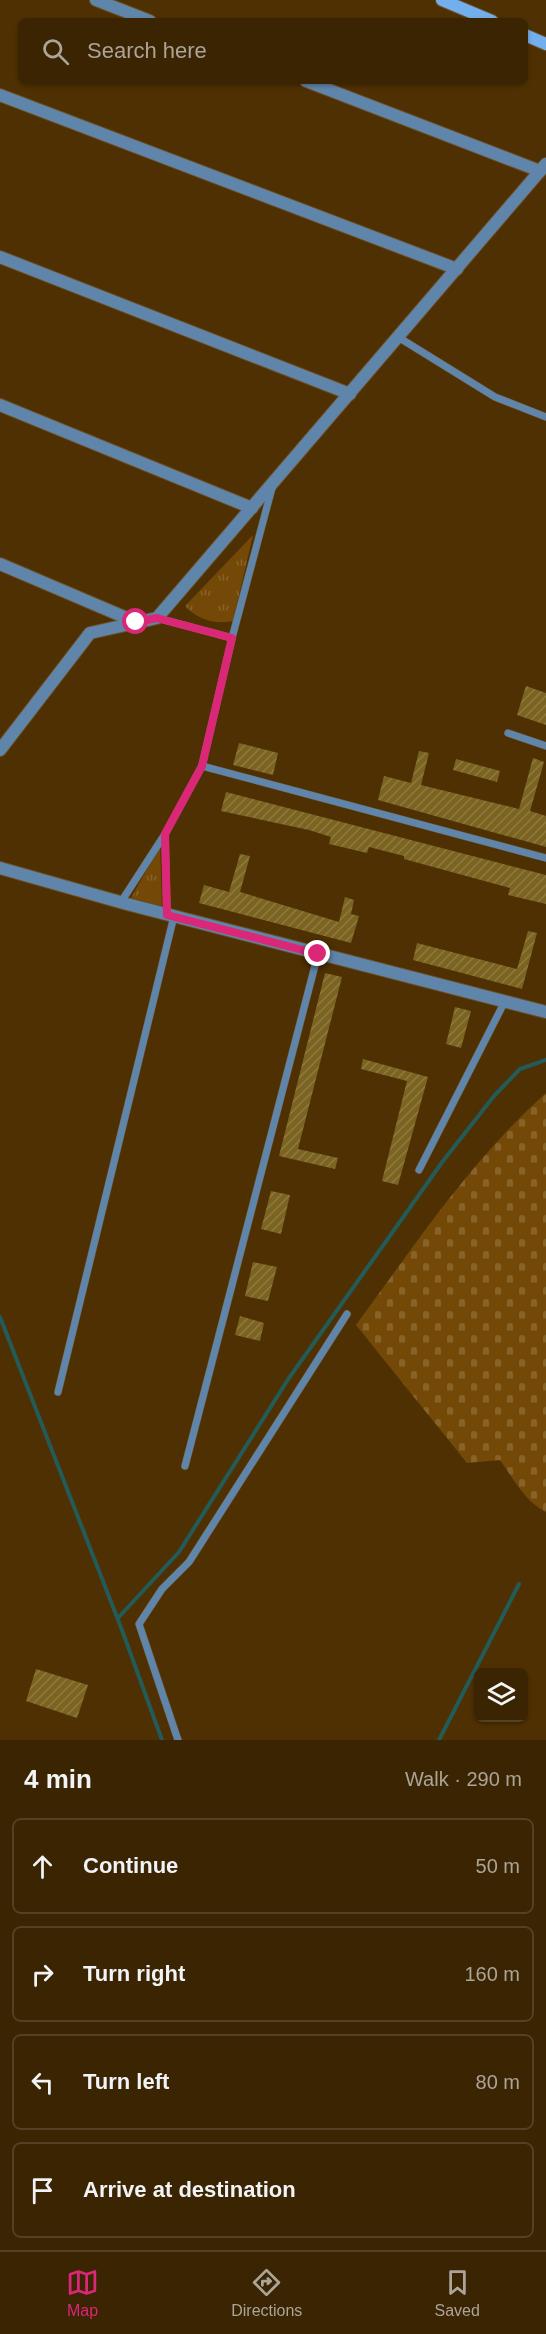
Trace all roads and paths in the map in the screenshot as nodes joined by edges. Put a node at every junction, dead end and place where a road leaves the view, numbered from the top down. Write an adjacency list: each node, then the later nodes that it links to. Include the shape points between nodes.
1 (96, 0): 3 (street)
2 (442, 0): 4 (main road)
3 (142, 18)
4 (485, 18)
5 (528, 36): 6 (main road)
6 (546, 44)
7 (314, 84): 9 (street)
8 (0, 95): 11 (street)
9 (543, 168): 11 (street)
10 (0, 257): 13 (street)
11 (457, 269): 12 (street)
12 (398, 337): 13 (street); 15 (lane, via 495,397)
13 (350, 394): 16 (street)
14 (0, 405): 17 (street)
15 (546, 417)
16 (274, 483): 17 (street); 21 (lane)
17 (252, 508): 19 (street)
18 (0, 564): 20 (street)
19 (157, 618): 20 (street); 21 (lane)
20 (136, 622): 24 (street, via 90,633)
21 (232, 638): 25 (lane)
22 (508, 733): 23 (lane)
23 (546, 746)
24 (0, 750)
25 (202, 766): 26 (lane); 27 (lane)
26 (165, 834): 29 (lane); 30 (lane)
27 (546, 858)
28 (0, 868): 29 (street)
29 (121, 902): 30 (street)
30 (170, 915): 31 (street); 36 (lane)
31 (318, 954): 32 (street); 37 (lane)
32 (505, 1002): 33 (street); 34 (lane)
33 (546, 1012)
34 (419, 1170)
35 (347, 1314): 38 (lane, via 189,1562 162,1589 139,1624)
36 (58, 1392)
37 (185, 1466)
38 (178, 1740)

